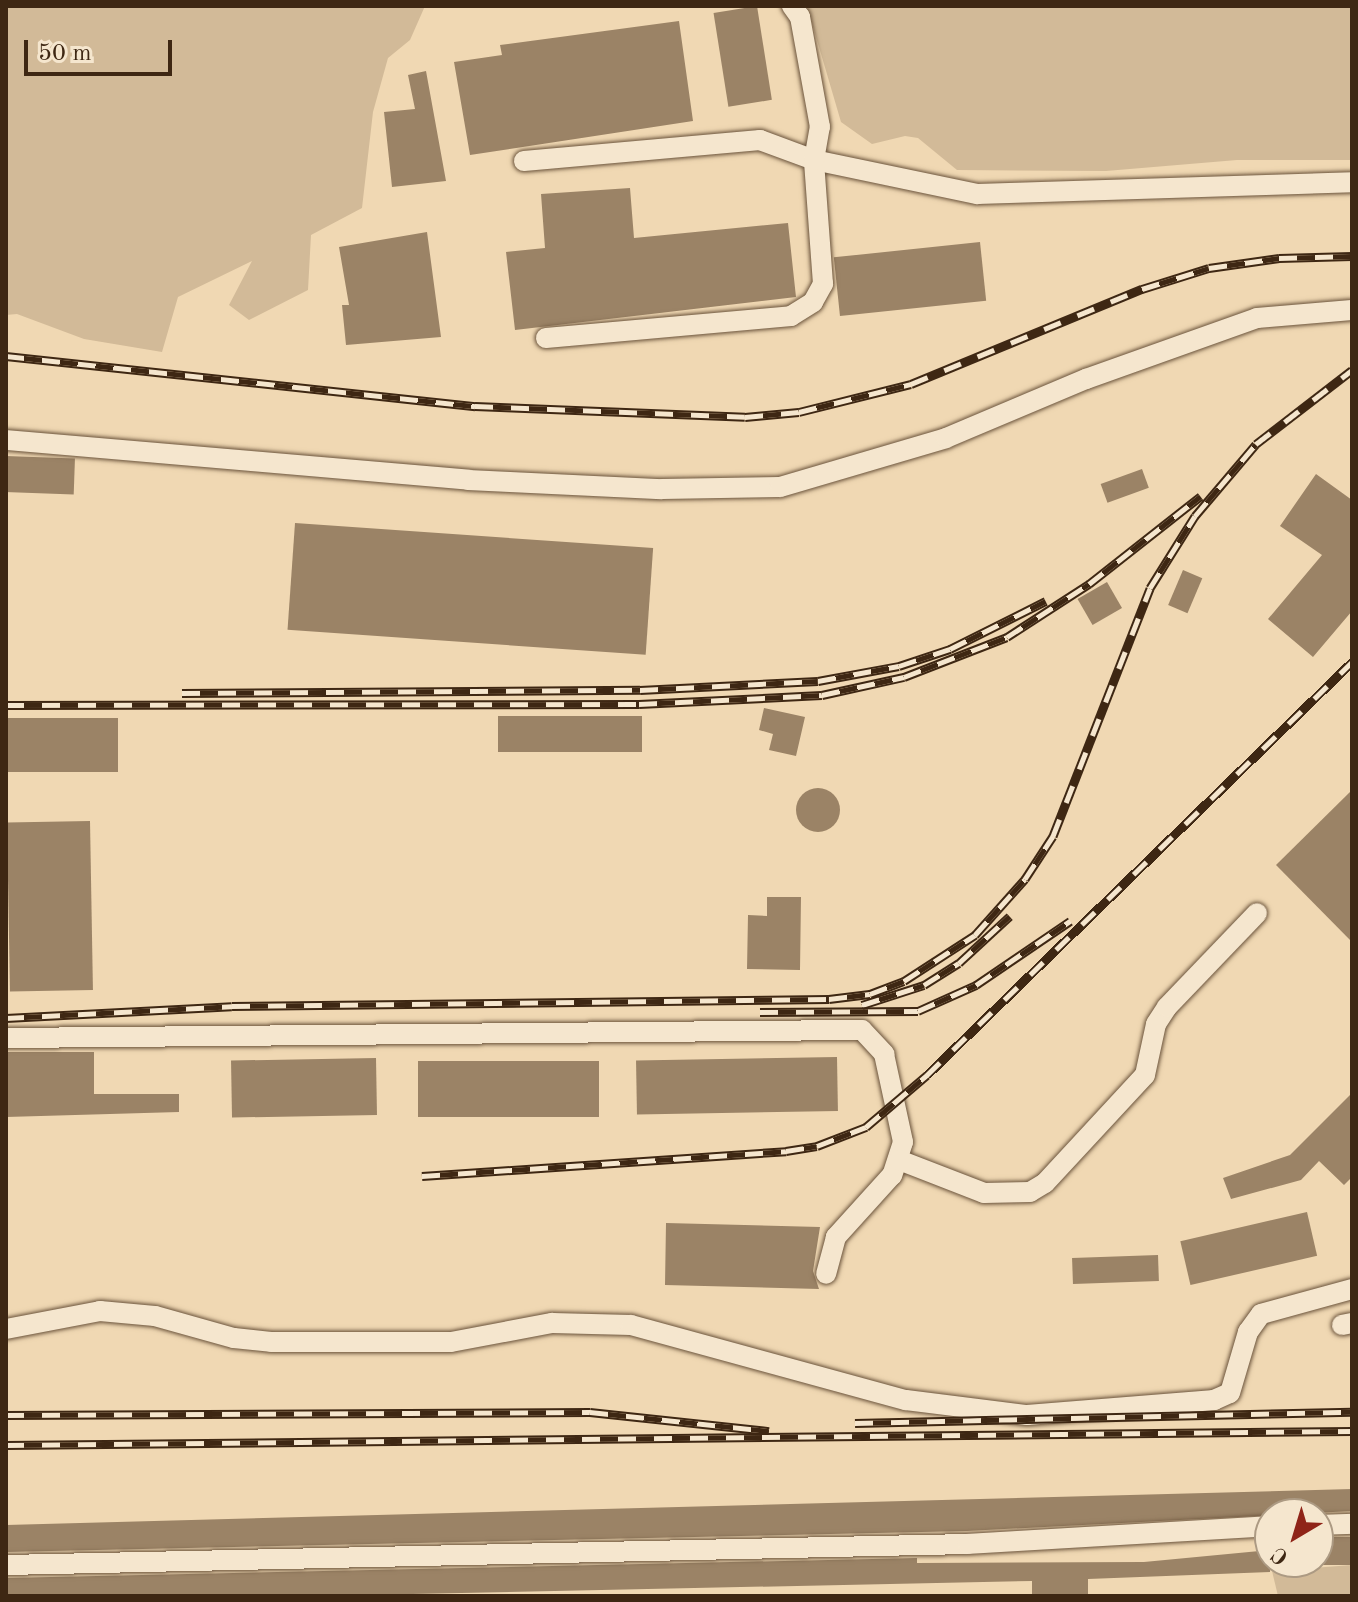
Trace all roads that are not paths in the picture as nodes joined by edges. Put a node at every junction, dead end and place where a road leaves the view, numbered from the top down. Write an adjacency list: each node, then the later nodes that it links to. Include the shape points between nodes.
1 (792, 6): 2 (street, via 800,17 820,127)
2 (814, 160): 3 (street, via 760,140); 4 (street, via 977,194); 6 (street, via 823,284 813,302 791,316)
3 (524, 161)
4 (1352, 182)
5 (1352, 310): 7 (street, via 1257,318 1086,379 946,438 780,487 662,489 468,480)
6 (546, 338)
7 (6, 440)
8 (1257, 913): 10 (street, via 1167,1007 1156,1024 1145,1075 1045,1183 1030,1192 984,1193)
9 (6, 1038): 10 (street, via 862,1030 884,1054 900,1118)
10 (899, 1160): 11 (street, via 883,1186 841,1227)
11 (826, 1274)
12 (1352, 1289): 13 (street, via 1261,1314 1248,1332 1230,1393 1214,1400 1027,1415 906,1400 631,1325 552,1323 451,1342 271,1342 234,1338 155,1316 100,1311)
13 (6, 1329)
14 (1254, 1527): 15 (street, via 968,1544)
15 (6, 1565)

